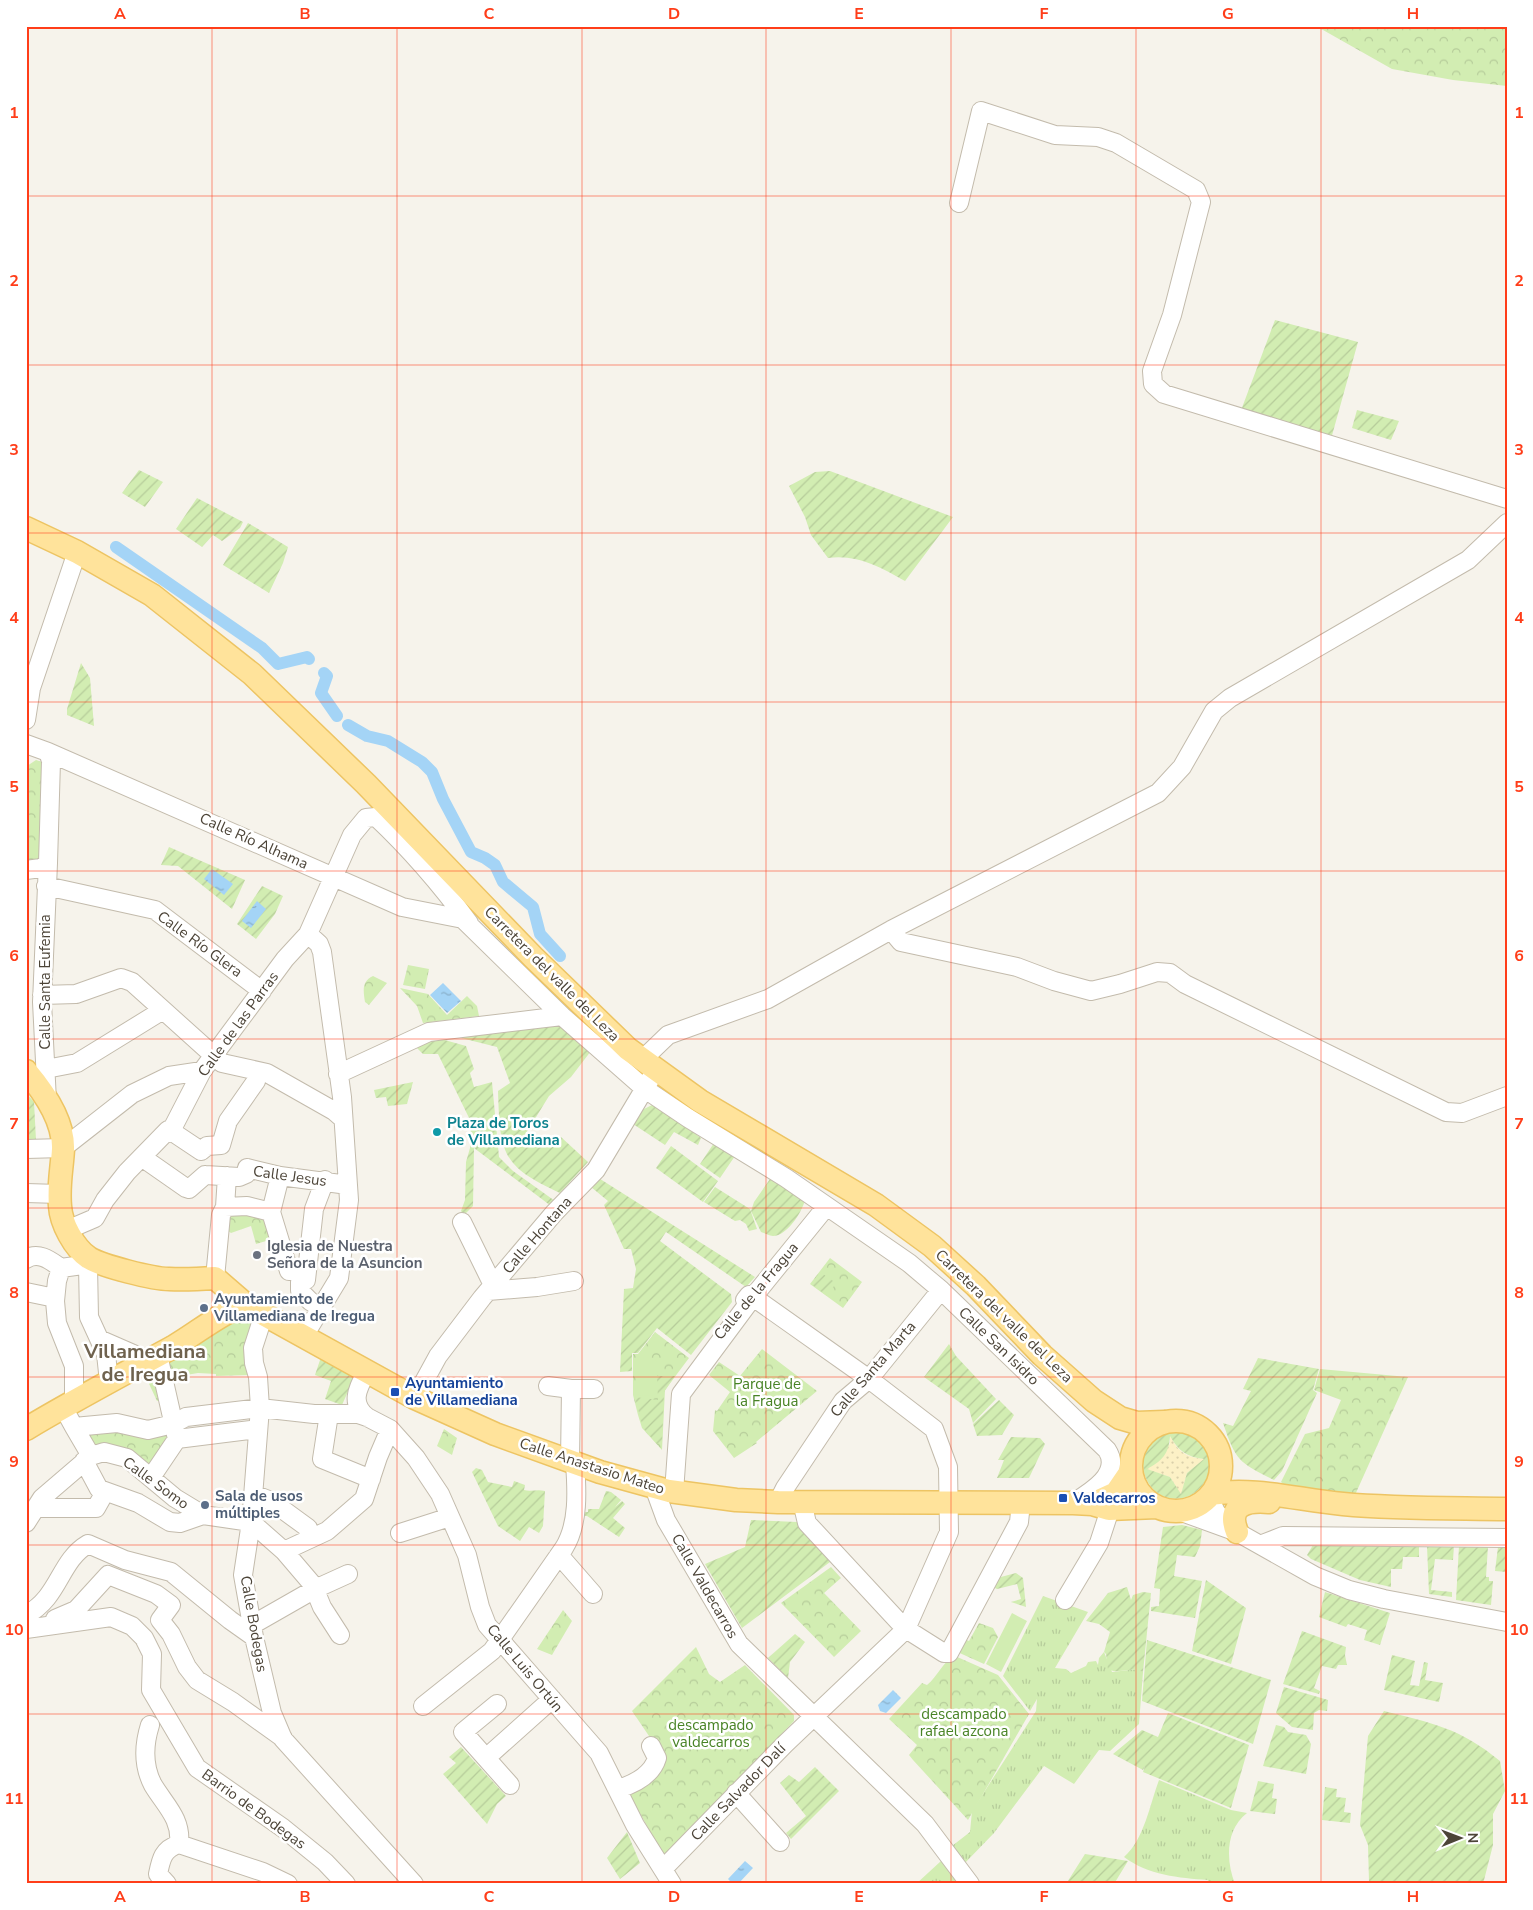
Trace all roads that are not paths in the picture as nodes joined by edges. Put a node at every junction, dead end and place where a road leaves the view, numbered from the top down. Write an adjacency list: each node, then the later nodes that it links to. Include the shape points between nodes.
1 (959, 203): 2 (street, via 981,111 1054,135 1098,137 1116,142 1196,190 1201,202 1172,314 1152,371 1153,384 1164,394)
2 (1507, 499)
3 (1507, 523): 12 (street, Calle Hontana, via 1468,560 1230,698 1214,711 1182,767 1158,794)
4 (26, 528): 5 (main road, Carretera del valle del Leza)
5 (77, 552): 6 (street, via 31,688); 22 (main road, Carretera del valle del Leza, via 152,596 252,674 366,784)
6 (26, 720)
7 (35, 749): 9 (street, Calle Santa Eufemia, via 51,761); 10 (street, Calle Río Alhama)
8 (366, 818): 10 (street, Calle de las Parras, via 352,835); 11 (street, Calle San Isidro, via 376,817 388,828)
9 (40, 874): 14 (street, Calle Río Glera, via 155,910); 15 (street, Calle Santa Eufemia)
10 (334, 876): 11 (street, Calle Río Alhama, via 402,907); 13 (street, Calle de las Parras)
11 (469, 925): 17 (street, Calle San Isidro)
12 (892, 930): 22 (street, Calle Hontana, via 768,999 668,1035); 24 (street, via 901,942 1017,967 1091,991 1157,972 1170,973 1185,984 1446,1112 1462,1113)
13 (308, 934): 14 (street, Calle de las Parras); 23 (street, via 319,944 322,952)
14 (262, 991): 18 (street, Calle de las Parras)
15 (42, 995): 16 (street, via 76,994 121,978 132,982); 19 (street, Calle Santa Eufemia)
16 (163, 1010): 18 (street); 19 (street, via 77,1063)
17 (562, 1016): 22 (street, Calle San Isidro); 23 (street, via 429,1032)
18 (213, 1056): 20 (street, Calle de las Parras); 21 (street)
19 (36, 1070): 27 (main road, via 61,1134)
20 (202, 1071): 26 (street, Calle de las Parras); 27 (street, via 169,1076 132,1094)
21 (258, 1073): 25 (street, via 267,1073 282,1081); 29 (street, via 256,1081 228,1121 221,1145 207,1146)
22 (648, 1073): 39 (street, Calle San Isidro, via 688,1118 786,1178); 49 (street, Calle Hontana, via 596,1170 554,1212); 66 (main road, Carretera del valle del Leza, via 876,1206 932,1246 976,1286 1042,1355)
23 (338, 1074): 25 (street)
24 (1507, 1096)
25 (342, 1118): 35 (street)
26 (171, 1131): 29 (street); 30 (street, Calle de las Parras, via 168,1130)
27 (63, 1148): 28 (street); 37 (main road)
28 (26, 1149)
29 (201, 1151): 31 (street, via 201,1168)
30 (143, 1158): 31 (street, via 189,1189); 42 (street, Calle de las Parras, via 127,1172 95,1218)
31 (205, 1175): 32 (street, Calle Jesus)
32 (227, 1176): 33 (street, Calle Jesus, via 246,1174 247,1168); 38 (street)
33 (280, 1176): 34 (street, Calle Jesus); 40 (street)
34 (325, 1180): 35 (street, Calle Jesus); 46 (street, via 314,1209)
35 (348, 1185): 55 (street, via 346,1234 339,1278)
36 (26, 1192): 37 (street)
37 (59, 1194): 42 (main road)
38 (225, 1207): 40 (street, via 247,1206); 47 (street, via 221,1215)
39 (826, 1207): 50 (street, Calle San Isidro, via 880,1242); 52 (street, Calle de la Fragua)
40 (271, 1212): 46 (street, via 289,1271)
41 (462, 1222): 49 (street)
42 (67, 1230): 44 (main road)
43 (26, 1258): 45 (street, via 46,1258)
44 (93, 1264): 45 (street); 47 (main road, via 168,1280); 57 (street, via 87,1298 90,1317)
45 (62, 1268): 53 (street)
46 (307, 1270): 55 (street, via 306,1280 300,1282 300,1291)
47 (215, 1278): 54 (main road, Calle Anastasio Mateo)
48 (574, 1281): 49 (street, via 537,1287)
49 (491, 1288): 65 (street, Calle Hontana, via 438,1356)
50 (941, 1290): 60 (street, Calle Santa Marta); 90 (street, Calle San Isidro, via 1107,1450 1112,1457 1112,1465 1108,1474 1089,1493)
51 (26, 1292): 53 (street)
52 (753, 1297): 60 (street); 83 (street, Calle de la Fragua, via 682,1394)
53 (55, 1298): 67 (street, via 57,1323 74,1366)
54 (254, 1309): 56 (main road, Calle Anastasio Mateo); 58 (main road, via 230,1310); 68 (street, Calle Bodegas, via 253,1348)
55 (322, 1309): 56 (street)
56 (304, 1336): 59 (main road, Calle Anastasio Mateo)
57 (101, 1340): 58 (street, via 140,1358); 61 (street)
58 (155, 1357): 61 (main road); 76 (street, via 168,1391)
59 (366, 1373): 65 (main road, Calle Anastasio Mateo); 70 (street, via 356,1401 359,1411)
60 (869, 1379): 88 (street, Calle Santa Marta, via 842,1402); 91 (street, via 934,1429 948,1467)
61 (109, 1382): 67 (main road)
62 (548, 1386): 63 (street)
63 (572, 1389): 64 (street); 79 (street)
64 (594, 1389)
65 (415, 1398): 79 (main road, Calle Anastasio Mateo, via 494,1434)
66 (1094, 1401): 71 (main road, via 1120,1418 1137,1423); 80 (main road, via 1116,1429)
67 (68, 1403): 72 (street); 73 (main road)
68 (260, 1408): 69 (street, Calle Luis Ortún); 74 (street, Calle Bodegas); 76 (street, Calle Luis Ortún, via 186,1417)
69 (329, 1414): 70 (street, Calle Luis Ortún); 82 (street, via 322,1459)
70 (367, 1417): 75 (street, Calle Luis Ortún)
71 (1164, 1422): 77 (main road, via 1178,1420 1199,1427 1215,1442); 80 (main road, via 1143,1434)
72 (74, 1428): 76 (street, via 117,1423 148,1430); 78 (street)
73 (26, 1429)
74 (258, 1429): 76 (street); 86 (street, Calle Bodegas)
75 (390, 1430): 82 (street); 98 (street, Calle Luis Ortún, via 416,1458 440,1494)
76 (175, 1431): 81 (street)
77 (1220, 1456): 85 (main road, via 1242,1475); 87 (main road, via 1218,1482)
78 (88, 1458): 81 (street, Calle Somo, via 104,1452 127,1458); 84 (street, via 100,1489); 94 (street, via 42,1498)
79 (572, 1462): 83 (main road, Calle Anastasio Mateo); 107 (street, via 574,1517 570,1538)
80 (1132, 1464): 90 (main road); 95 (main road, via 1137,1489 1142,1496)
81 (152, 1476): 97 (street, Calle Somo, via 175,1498)
82 (371, 1479): 104 (street, via 364,1499 326,1531)
83 (666, 1490): 88 (main road, Calle Anastasio Mateo); 121 (street, Calle Valdecarros, via 666,1520 739,1644)
84 (105, 1492): 94 (street, via 96,1508); 97 (street, via 121,1495 170,1522 180,1523)
85 (1274, 1493): 87 (main road, via 1236,1490); 93 (main road)
86 (253, 1494): 99 (street, Calle Bodegas); 104 (street, via 271,1501 308,1528)
87 (1210, 1496): 95 (main road, via 1190,1508); 101 (street, via 1216,1512)
88 (778, 1502): 89 (main road, Calle Anastasio Mateo)
89 (802, 1502): 91 (main road, Calle Anastasio Mateo); 114 (street, via 807,1523)
90 (1098, 1502): 92 (main road, Calle Anastasio Mateo); 95 (main road, Calle Anastasio Mateo); 111 (street, via 1099,1543)
91 (948, 1503): 92 (main road, Calle Anastasio Mateo); 114 (street, via 950,1532)
92 (1021, 1503): 114 (street, via 1019,1522 949,1653)
93 (1343, 1504): 96 (main road); 101 (main road, via 1306,1506 1252,1500 1239,1508 1234,1517)
94 (36, 1508): 100 (street)
95 (1168, 1509): 101 (street)
96 (1507, 1509)
97 (203, 1515): 99 (street, Calle Somo)
98 (450, 1517): 102 (street); 117 (street, Calle Luis Ortún, via 467,1554 487,1625)
99 (251, 1522): 106 (street); 115 (street, Calle Bodegas, via 243,1575)
100 (26, 1523)
101 (1234, 1531): 105 (street)
102 (400, 1534)
103 (1507, 1538): 105 (street, via 1283,1536)
104 (309, 1539): 106 (street)
105 (1260, 1545): 112 (street, via 1315,1576 1349,1590)
106 (284, 1551): 109 (street)
107 (559, 1555): 110 (street); 117 (street)
108 (348, 1574): 109 (street)
109 (315, 1589): 115 (street); 116 (street)
110 (593, 1594)
111 (1066, 1600)
112 (1507, 1622)
113 (30, 1624): 115 (street, via 76,1551 88,1544 125,1560 171,1572 230,1620); 123 (street, via 76,1610 108,1575 156,1594 171,1605 160,1620 196,1680 233,1702); 134 (street, Barrio de Bodegas, via 110,1617 132,1626 144,1638 152,1654 151,1690 197,1768 283,1828)
114 (906, 1629): 121 (street, Calle Salvador Dalí)
115 (253, 1631): 123 (street, Calle Bodegas, via 272,1713)
116 (340, 1636)
117 (500, 1641): 118 (street, Calle Luis Ortún); 120 (street)
118 (552, 1699): 125 (street); 127 (street, Calle Luis Ortún, via 599,1753)
119 (497, 1704): 125 (street, via 463,1732)
120 (423, 1706)
121 (814, 1718): 128 (street, Calle Salvador Dalí); 136 (street, via 925,1824)
122 (150, 1725): 130 (street, via 144,1743 152,1784 179,1825)
123 (283, 1739): 135 (street, Calle Bodegas)
124 (651, 1746): 127 (street, via 657,1758 650,1770 636,1782)
125 (486, 1758): 126 (street)
126 (510, 1785)
127 (618, 1790): 131 (street, Calle Luis Ortún)
128 (736, 1794): 129 (street); 131 (street, Calle Salvador Dalí)
129 (780, 1842)
130 (178, 1844): 132 (street, via 168,1847 161,1858 158,1874); 133 (street, via 263,1872)
131 (667, 1876)
132 (167, 1884)
133 (288, 1884)
134 (346, 1884)
135 (414, 1884)
136 (970, 1884)

